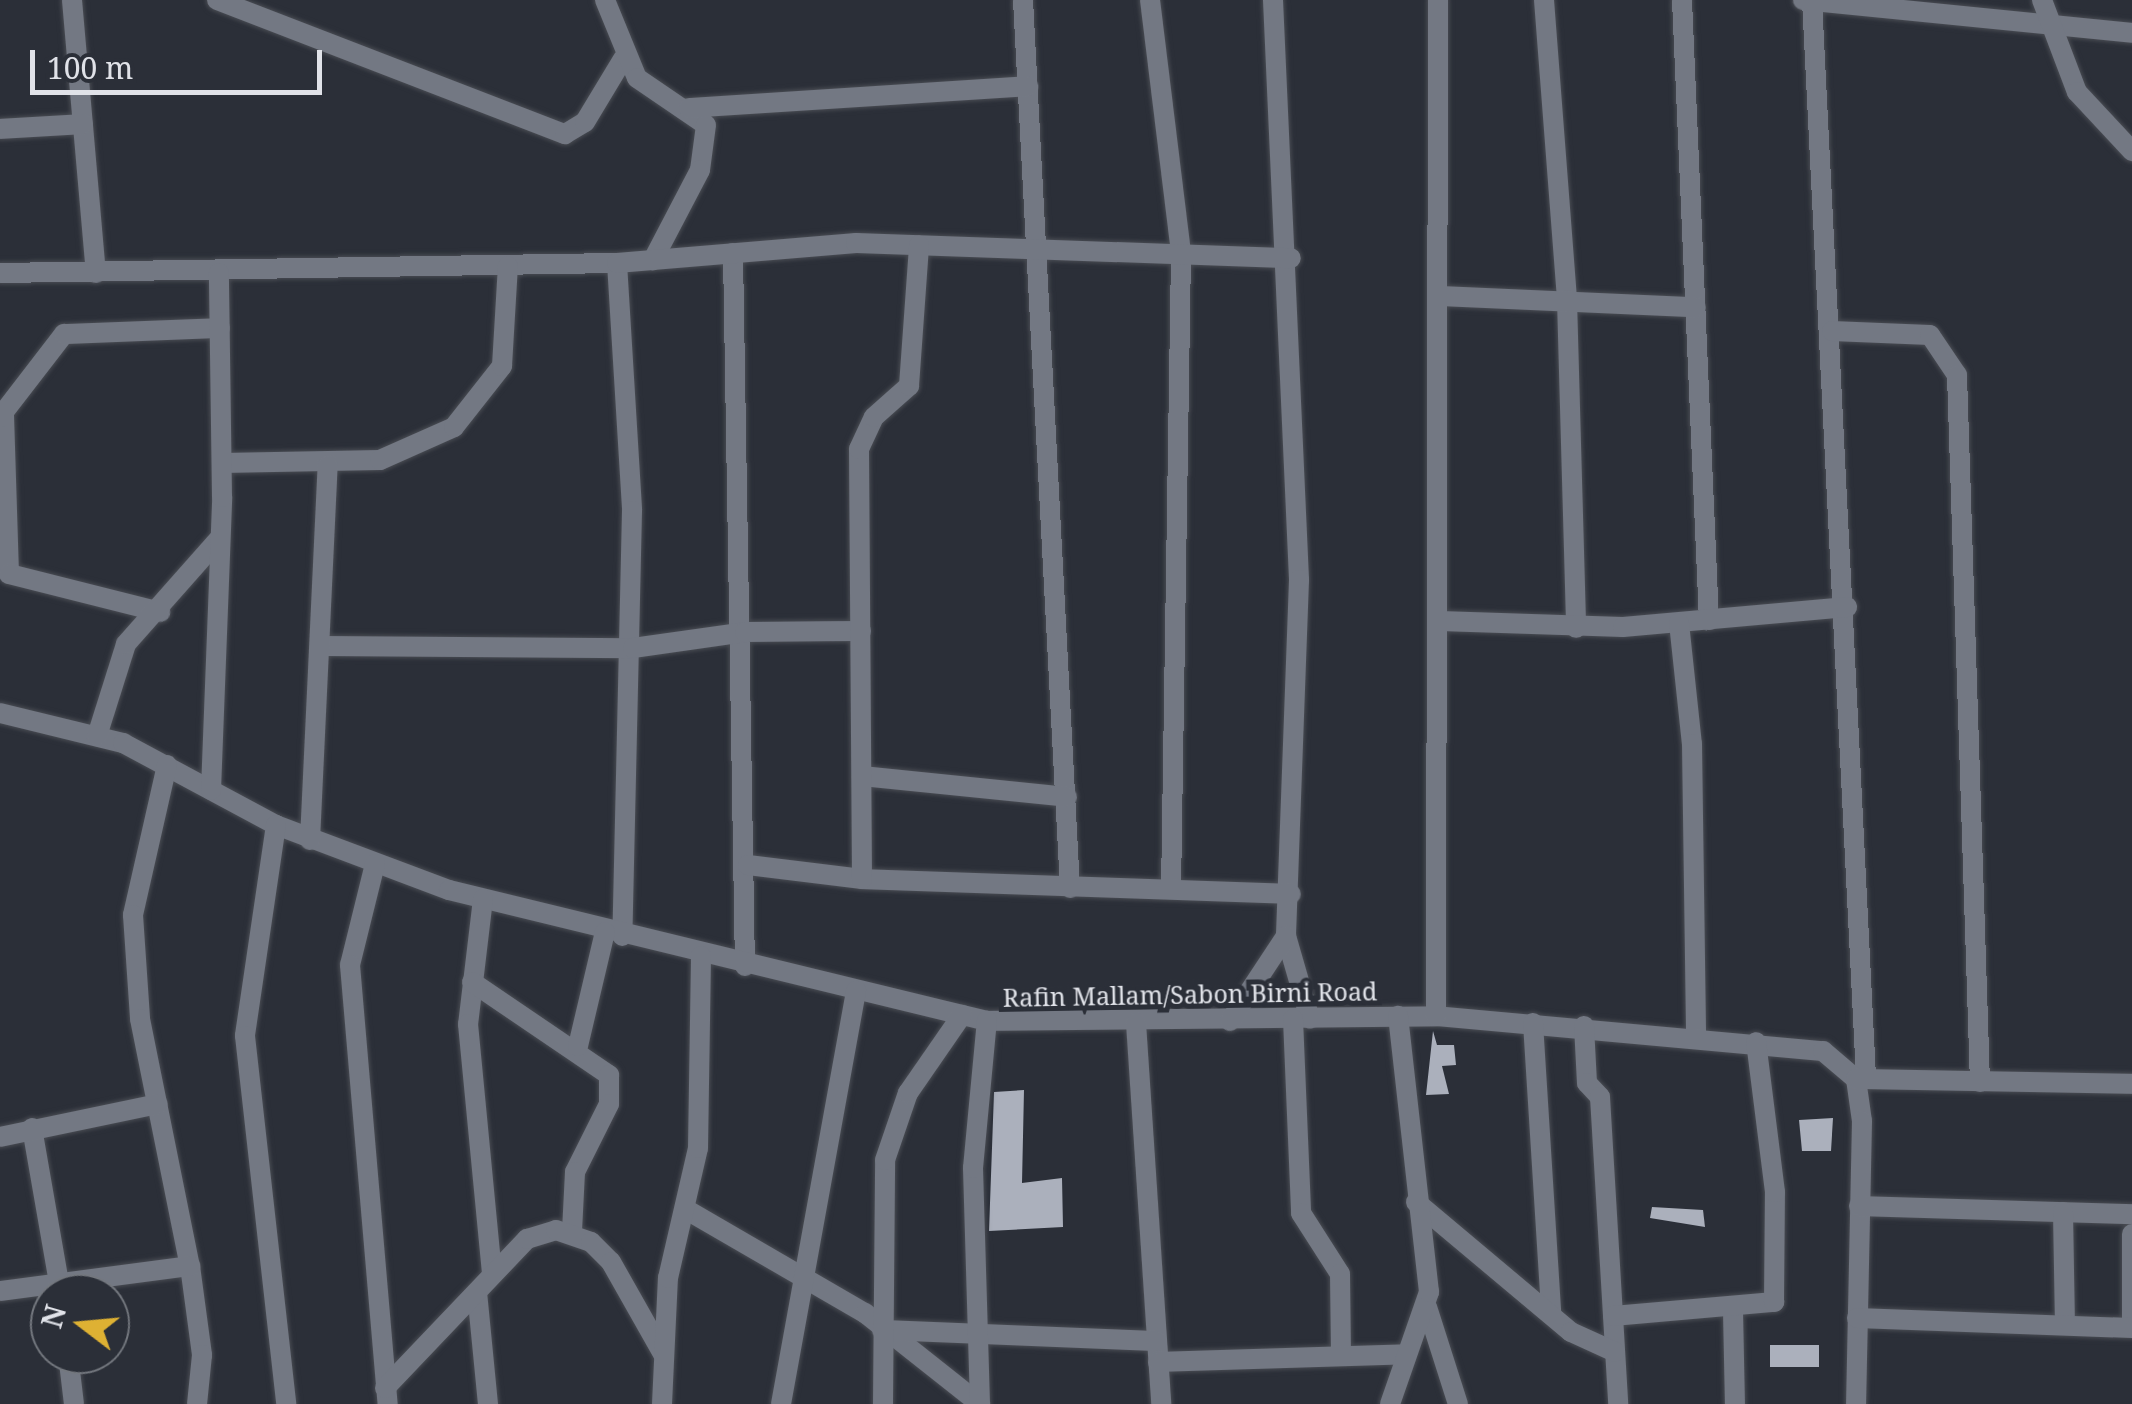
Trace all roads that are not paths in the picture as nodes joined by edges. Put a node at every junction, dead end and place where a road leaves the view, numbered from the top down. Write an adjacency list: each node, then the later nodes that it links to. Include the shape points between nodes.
1 (72, 0): 18 (street)
2 (218, 0): 15 (street, via 565,134 585,122)
3 (606, 0): 15 (street)
4 (1023, 0): 16 (street)
5 (1150, 0): 24 (street)
6 (1273, 0): 25 (street)
7 (1438, 0): 32 (street)
8 (1544, 0): 33 (street)
9 (1682, 0): 34 (street)
10 (1803, 0): 11 (street)
11 (1812, 0): 13 (street); 36 (street)
12 (2042, 0): 13 (street)
13 (2050, 24): 14 (street); 20 (street, via 2077,92)
14 (2132, 33)
15 (623, 58): 17 (street, via 637,78)
16 (1028, 86): 17 (street); 22 (street)
17 (689, 108): 26 (street, via 708,141)
18 (84, 124): 19 (street); 30 (street)
19 (0, 129)
20 (2132, 150)
21 (919, 245): 22 (street); 23 (street); 47 (street, via 909,386 874,417 859,449)
22 (1036, 249): 24 (street); 56 (street)
23 (734, 253): 26 (street); 48 (street)
24 (1181, 254): 25 (street); 63 (street)
25 (1292, 258): 64 (street, via 1299,580)
26 (653, 260): 27 (street)
27 (618, 263): 28 (street); 50 (street)
28 (508, 266): 31 (street); 39 (street, via 502,366 474,408 411,450)
29 (0, 273): 30 (street)
30 (96, 273): 31 (street)
31 (219, 274): 35 (street)
32 (1439, 296): 33 (street); 44 (street)
33 (1567, 300): 34 (street); 46 (street)
34 (1696, 307): 43 (street)
35 (220, 328): 37 (street, via 64,334); 38 (street)
36 (1832, 331): 41 (street); 85 (street, via 1930,335 1957,375)
37 (2, 416): 42 (street, via 9,574)
38 (222, 463): 39 (street); 40 (street)
39 (328, 464): 49 (street)
40 (219, 538): 42 (street); 55 (street)
41 (1847, 607): 43 (street); 84 (street)
42 (160, 612): 52 (street, via 114,668)
43 (1709, 620): 45 (street)
44 (1440, 621): 46 (street); 74 (street)
45 (1679, 623): 46 (street); 81 (street, via 1692,744)
46 (1576, 628)
47 (861, 631): 48 (street); 54 (street)
48 (745, 632): 50 (street); 60 (street)
49 (322, 646): 50 (street); 58 (street)
50 (633, 648): 66 (street)
51 (0, 712): 52 (street, Rafin Mallam/Sabon Birni Road)
52 (97, 736): 53 (street, Rafin Mallam/Sabon Birni Road)
53 (167, 766): 55 (street, Rafin Mallam/Sabon Birni Road); 87 (street, via 133,914)
54 (862, 776): 56 (street); 61 (street)
55 (211, 790): 57 (street, Rafin Mallam/Sabon Birni Road)
56 (1068, 797): 62 (street)
57 (276, 826): 58 (street, Rafin Mallam/Sabon Birni Road); 123 (street, via 245,1036)
58 (310, 840): 59 (street, Rafin Mallam/Sabon Birni Road)
59 (375, 864): 65 (street, Rafin Mallam/Sabon Birni Road); 120 (street, via 350,965)
60 (748, 865): 61 (street); 69 (street)
61 (862, 879): 62 (street)
62 (1070, 888): 63 (street)
63 (1170, 889): 64 (street)
64 (1291, 894): 67 (street)
65 (483, 899): 66 (street, Rafin Mallam/Sabon Birni Road); 70 (street)
66 (614, 934): 68 (street, Rafin Mallam/Sabon Birni Road); 83 (street)
67 (1286, 936): 75 (street); 77 (street)
68 (701, 956): 69 (street, Rafin Mallam/Sabon Birni Road); 92 (street, via 698,1148)
69 (746, 966): 71 (street, Rafin Mallam/Sabon Birni Road)
70 (472, 982): 83 (street, via 530,1027); 99 (street)
71 (856, 991): 72 (street, Rafin Mallam/Sabon Birni Road); 101 (street)
72 (962, 1015): 76 (street, Rafin Mallam/Sabon Birni Road); 112 (street, via 893,1124)
73 (1398, 1016): 74 (street, Rafin Mallam/Sabon Birni Road); 75 (street, Rafin Mallam/Sabon Birni Road); 90 (street)
74 (1436, 1016): 78 (street, Rafin Mallam/Sabon Birni Road)
75 (1302, 1019): 77 (street, Rafin Mallam/Sabon Birni Road); 118 (street, via 1301,1213 1340,1274)
76 (988, 1021): 79 (street, Rafin Mallam/Sabon Birni Road); 113 (street, via 974,1132)
77 (1230, 1021): 79 (street, Rafin Mallam/Sabon Birni Road)
78 (1533, 1023): 80 (street, Rafin Mallam/Sabon Birni Road); 107 (street)
79 (1136, 1024): 114 (street)
80 (1584, 1026): 81 (street, Rafin Mallam/Sabon Birni Road); 108 (street, via 1587,1083 1600,1097)
81 (1696, 1035): 82 (street, Rafin Mallam/Sabon Birni Road)
82 (1756, 1042): 84 (street, Rafin Mallam/Sabon Birni Road, via 1823,1051); 106 (street, via 1775,1192 1774,1302)
83 (578, 1046): 95 (street, via 604,1064 609,1104 575,1172)
84 (1861, 1079): 85 (street); 91 (street)
85 (1980, 1082): 86 (street)
86 (2132, 1084)
87 (158, 1104): 88 (street); 97 (street)
88 (32, 1128): 89 (street); 98 (street)
89 (0, 1137)
90 (1416, 1202): 105 (street); 107 (street)
91 (1860, 1206): 93 (street); 109 (street)
92 (686, 1210): 101 (street); 116 (street, via 668,1278)
93 (2063, 1212): 94 (street); 110 (street)
94 (2132, 1214)
95 (572, 1232): 99 (street, via 527,1239); 116 (street, via 611,1262)
96 (2132, 1234): 111 (street)
97 (190, 1266): 100 (street); 122 (street, via 202,1356)
98 (59, 1274)
99 (492, 1275): 104 (street)
100 (130, 1276)
101 (801, 1276): 112 (street); 126 (street)
102 (30, 1290): 103 (street)
103 (0, 1292)
104 (477, 1292): 120 (street); 124 (street)
105 (1427, 1307): 117 (street); 131 (street)
106 (1733, 1311): 108 (street); 133 (street)
107 (1552, 1313): 115 (street)
108 (1613, 1316): 115 (street)
109 (1857, 1318): 110 (street); 134 (street)
110 (2065, 1325): 111 (street)
111 (2132, 1327)
112 (880, 1328): 113 (street); 127 (street); 128 (street)
113 (974, 1335): 114 (street); 128 (street)
114 (1157, 1352): 118 (street); 129 (street)
115 (1615, 1352): 132 (street)
116 (664, 1354): 125 (street)
117 (1406, 1354): 118 (street); 130 (street)
118 (1341, 1356)
119 (70, 1374): 121 (street)
120 (387, 1396)
121 (74, 1404)
122 (197, 1404)
123 (286, 1404)
124 (488, 1404)
125 (662, 1404)
126 (781, 1404)
127 (883, 1404)
128 (980, 1404)
129 (1160, 1404)
130 (1390, 1404)
131 (1458, 1404)
132 (1618, 1404)
133 (1735, 1404)
134 (1856, 1404)

